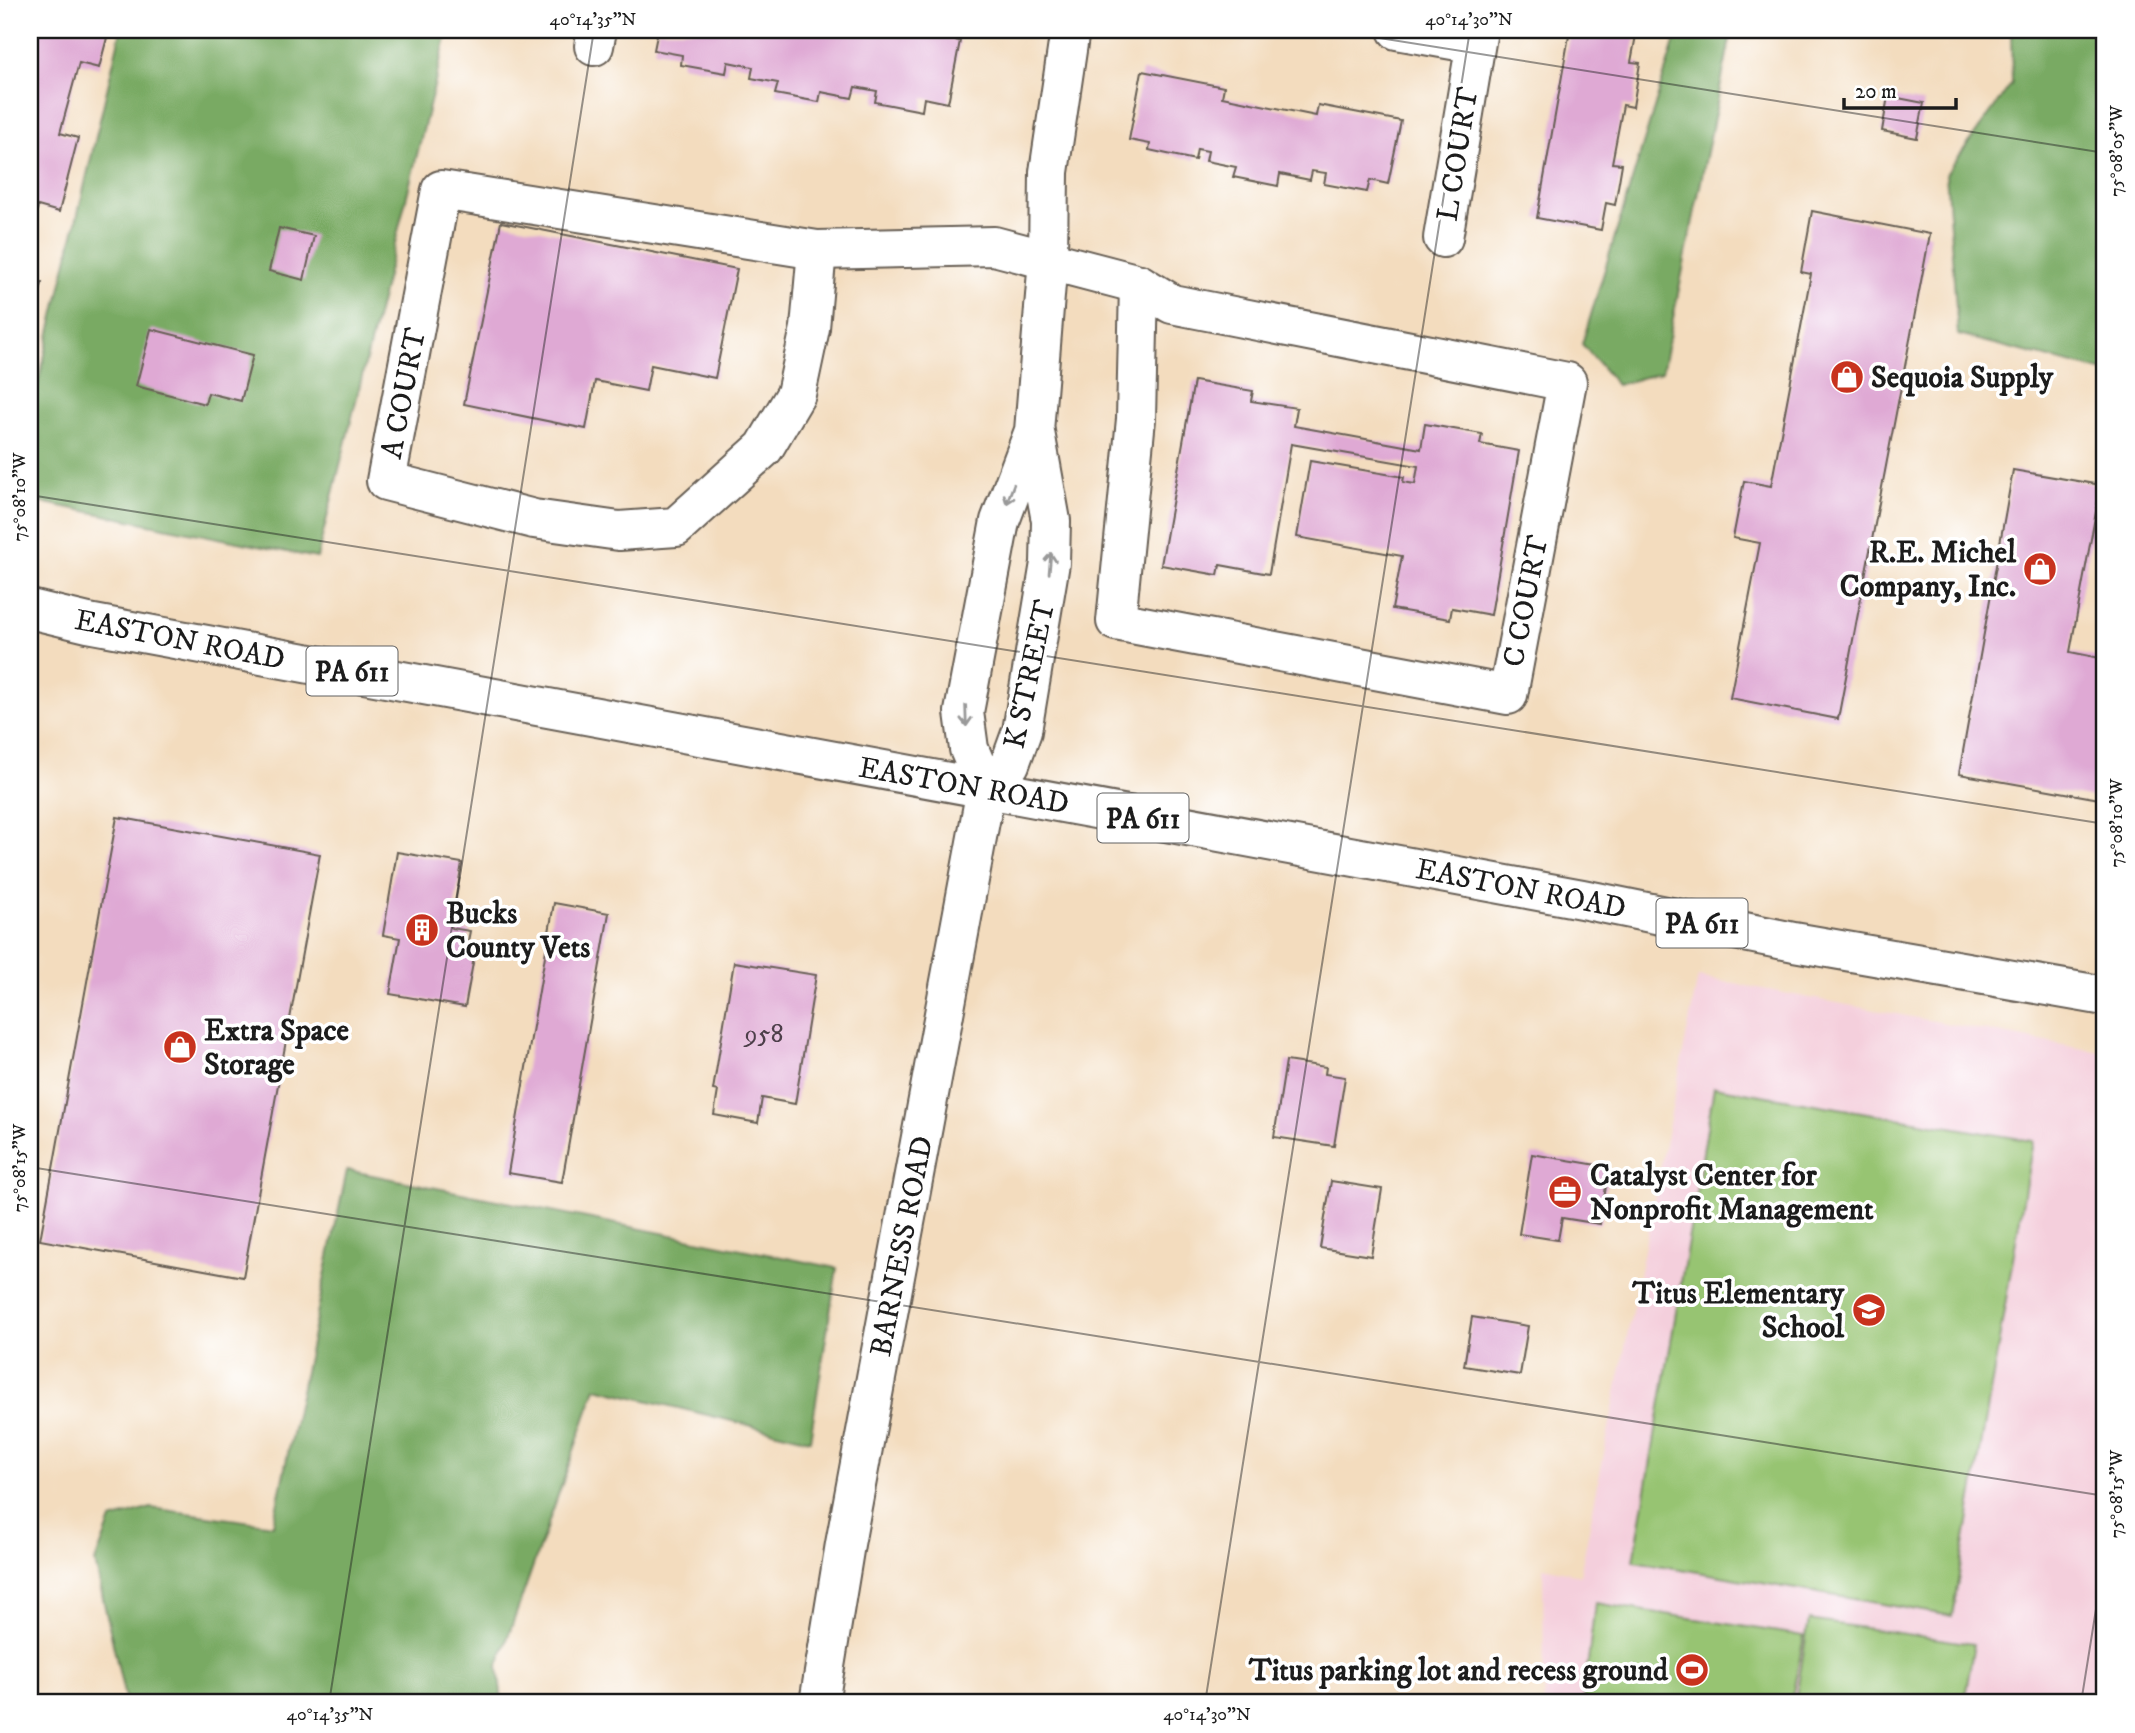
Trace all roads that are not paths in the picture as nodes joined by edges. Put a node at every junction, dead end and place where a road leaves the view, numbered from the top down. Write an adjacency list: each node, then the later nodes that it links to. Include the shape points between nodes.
1 (1070, 30): 6 (main road, K STREET, via 1049,173)
2 (1397, 30): 3 (main road)
3 (1476, 37): 4 (main road, L COURT)
4 (1443, 238)
5 (817, 250): 5 (main road, A COURT, via 442,190 386,481 534,519 619,531 676,527 764,448 796,394 810,328); 6 (main road, A COURT, via 994,246)
6 (1048, 259): 7 (main road, C COURT); 8 (main road, K STREET)
7 (1139, 284): 7 (main road, C COURT, via 1172,304 1567,382 1508,695 1116,621 1136,419)
8 (1034, 431): 10 (main road, K STREET, one-way to 10, via 1000,522 964,712 969,749); 10 (main road, K STREET, one-way to 8, via 1010,764 1022,731 1051,563 1051,521)
9 (30, 609): 10 (main road, EASTON ROAD / PA 611)
10 (986, 789): 11 (main road, EASTON ROAD / PA 611); 12 (main road, BARNESS ROAD, via 847,1530)
11 (2105, 996)
12 (819, 1703)

